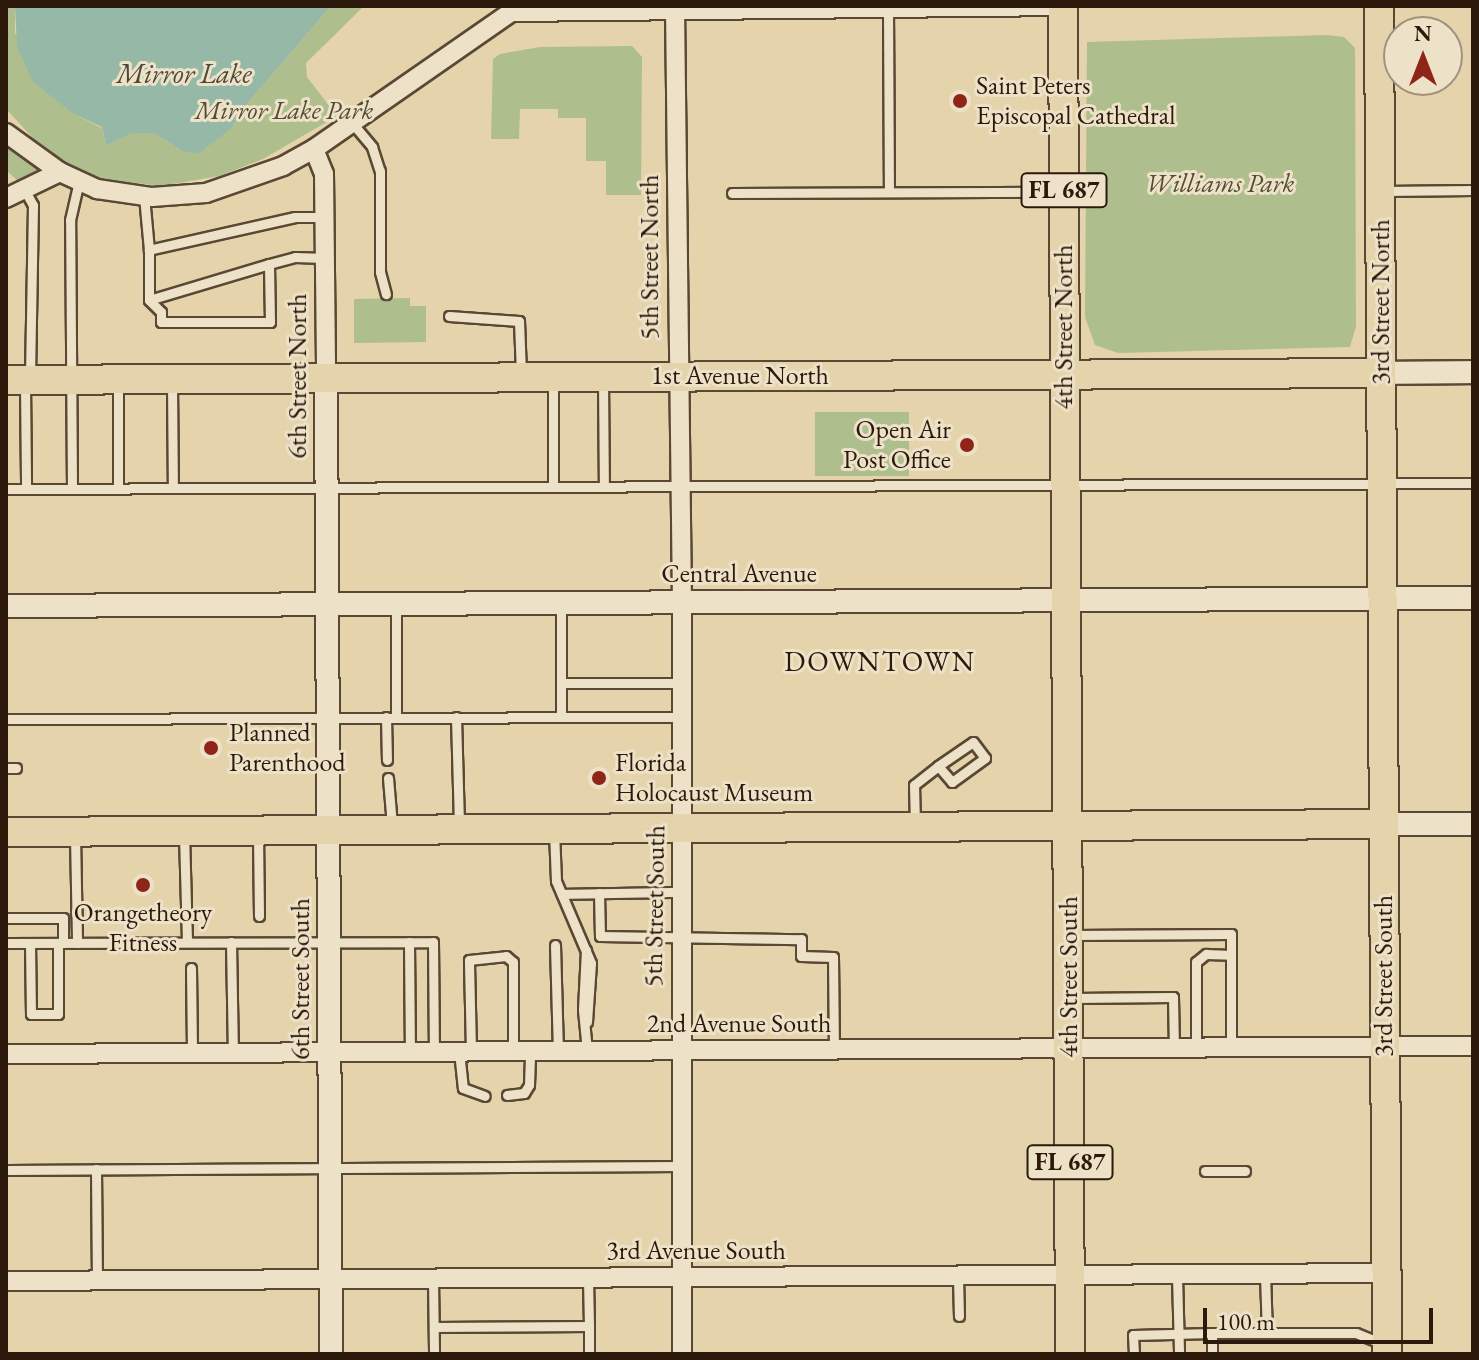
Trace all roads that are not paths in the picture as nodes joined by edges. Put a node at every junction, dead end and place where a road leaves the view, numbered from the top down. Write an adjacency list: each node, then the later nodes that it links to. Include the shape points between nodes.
1 (1063, 6): 5 (street); 15 (main road, 4th Street North / FL 687); 28 (lane, via 1072,37 1077,343)
2 (1379, 6): 13 (main road, 3rd Street North)
3 (612, 8): 4 (street); 6 (street, via 504,14)
4 (675, 8): 5 (street); 30 (street, 5th Street North)
5 (888, 8): 14 (lane)
6 (353, 124): 8 (street); 23 (lane, via 372,147 380,171 380,272)
7 (6, 134): 9 (street)
8 (314, 149): 17 (street, via 234,186); 19 (street, 6th Street North, via 324,174)
9 (60, 172): 10 (street); 11 (street)
10 (79, 182): 17 (street); 35 (lane, via 70,220)
11 (24, 189): 18 (street); 34 (lane, via 33,205)
12 (1473, 190): 13 (lane)
13 (1380, 191): 27 (main road, 3rd Street North)
14 (889, 192): 15 (lane); 16 (lane)
15 (1064, 192): 28 (main road, 4th Street North / FL 687)
16 (732, 193)
17 (144, 196): 20 (lane)
18 (6, 198)
19 (325, 217): 20 (lane, via 295,217); 21 (street, 6th Street North)
20 (149, 250): 24 (lane)
21 (325, 258): 22 (lane, via 295,257); 33 (street, 6th Street North)
22 (269, 264): 24 (lane); 24 (lane, via 270,322 161,322 161,312)
23 (386, 294)
24 (149, 300)
25 (449, 316): 31 (lane, via 519,321)
26 (1473, 372): 27 (street, 1st Avenue North)
27 (1381, 373): 28 (main road, 1st Avenue North); 38 (main road, 3rd Street North)
28 (1065, 375): 30 (main road, 1st Avenue North); 40 (main road, 4th Street North / FL 687)
29 (603, 377): 30 (main road, 1st Avenue North); 32 (main road, 1st Avenue North); 43 (lane)
30 (677, 377): 41 (street, 5th Street North)
31 (521, 378): 32 (main road, 1st Avenue North); 33 (main road, 1st Avenue North)
32 (553, 378): 42 (lane)
33 (326, 379): 37 (main road, 1st Avenue North); 48 (street, 6th Street North)
34 (20, 380): 35 (main road, 1st Avenue North); 44 (lane)
35 (72, 380): 36 (main road, 1st Avenue North); 45 (lane)
36 (118, 380): 37 (main road, 1st Avenue North); 46 (lane)
37 (172, 380): 47 (lane)
38 (1382, 482): 39 (lane); 40 (lane); 51 (main road, 3rd Street North)
39 (1473, 483)
40 (1065, 484): 41 (lane); 52 (main road, 4th Street North / FL 687)
41 (677, 486): 43 (lane); 53 (street, 5th Street North)
42 (553, 487): 43 (lane); 48 (lane)
43 (604, 487)
44 (26, 488): 45 (lane); 49 (lane)
45 (72, 488): 46 (lane)
46 (118, 488): 47 (lane)
47 (173, 488): 48 (lane)
48 (327, 488): 56 (street, 6th Street North)
49 (6, 489)
50 (1473, 598): 51 (street, Central Avenue)
51 (1382, 599): 52 (street, Central Avenue); 70 (main road, 3rd Street South)
52 (1066, 600): 53 (street, Central Avenue); 69 (main road, 4th Street South / FL 687)
53 (682, 602): 54 (street, Central Avenue); 59 (street, 5th Street South)
54 (561, 603): 55 (street, Central Avenue); 58 (lane)
55 (396, 604): 56 (street, Central Avenue); 62 (lane)
56 (327, 605): 57 (street, Central Avenue); 61 (street, 6th Street South)
57 (6, 606)
58 (561, 683): 59 (lane); 60 (lane)
59 (682, 683): 64 (street, 5th Street South)
60 (561, 716): 63 (lane); 64 (lane)
61 (328, 717): 62 (lane); 65 (lane); 78 (street, 6th Street South)
62 (391, 717): 63 (lane); 66 (lane)
63 (456, 717): 75 (lane)
64 (682, 717): 74 (street, 5th Street South)
65 (6, 719)
66 (387, 760)
67 (938, 766): 67 (lane, via 973,742 985,758 952,782); 72 (lane, via 914,785)
68 (388, 778): 76 (lane)
69 (1067, 823): 70 (main road); 72 (main road); 87 (main road, 4th Street South / FL 687)
70 (1384, 824): 71 (street); 103 (main road, 3rd Street South)
71 (1473, 824)
72 (915, 825): 74 (main road)
73 (554, 827): 74 (main road); 75 (main road); 84 (lane, via 553,860)
74 (683, 827): 82 (street, 5th Street South)
75 (459, 828): 76 (main road)
76 (392, 829): 78 (main road)
77 (258, 830): 78 (main road); 79 (main road); 85 (lane)
78 (329, 830): 89 (street, 6th Street South)
79 (184, 831): 81 (main road); 90 (lane)
80 (6, 832): 81 (main road)
81 (75, 832): 96 (lane)
82 (680, 892): 83 (lane); 88 (street, 5th Street South)
83 (599, 893): 84 (lane); 88 (lane, via 600,936)
84 (562, 894): 111 (lane, via 586,947)
85 (259, 916)
86 (6, 918): 95 (lane, via 63,918)
87 (1069, 935): 98 (lane, via 1231,934); 100 (main road, 4th Street South / FL 687)
88 (680, 939): 107 (lane, via 801,939 801,956 833,957); 112 (street, 5th Street South)
89 (329, 941): 91 (lane); 92 (lane); 113 (street, 6th Street South)
90 (187, 942): 91 (lane); 96 (lane)
91 (231, 942): 117 (lane)
92 (409, 942): 114 (lane); 115 (lane, via 433,942)
93 (6, 943): 94 (lane)
94 (30, 943): 95 (lane); 95 (lane, via 31,1014 58,1014)
95 (61, 943): 96 (lane)
96 (77, 943)
97 (555, 945): 110 (lane)
98 (1231, 955): 102 (lane); 106 (lane, via 1206,954 1196,962)
99 (191, 968): 116 (lane)
100 (1069, 998): 104 (main road, 4th Street South / FL 687); 105 (lane, via 1173,997)
101 (1473, 1046): 103 (street, 2nd Avenue South)
102 (1231, 1047): 103 (street, 2nd Avenue South); 106 (street, 2nd Avenue South)
103 (1385, 1047): 127 (main road, 3rd Street South)
104 (1069, 1048): 105 (street, 2nd Avenue South); 107 (street, 2nd Avenue South); 129 (main road, 4th Street South / FL 687)
105 (1174, 1048): 106 (street, 2nd Avenue South)
106 (1196, 1048)
107 (834, 1050): 112 (street, 2nd Avenue South)
108 (465, 1051): 109 (street, 2nd Avenue South); 109 (lane, via 469,960 506,956 513,962); 115 (street, 2nd Avenue South); 120 (lane, via 463,1088)
109 (522, 1051): 110 (street, 2nd Avenue South); 119 (lane, via 529,1085 524,1093)
110 (558, 1051): 111 (street, 2nd Avenue South)
111 (587, 1051): 112 (street, 2nd Avenue South)
112 (680, 1051): 121 (street, 5th Street South)
113 (330, 1052): 114 (street, 2nd Avenue South); 117 (street, 2nd Avenue South); 122 (street, 6th Street South)
114 (410, 1052): 115 (street, 2nd Avenue South)
115 (434, 1052)
116 (192, 1053): 117 (street, 2nd Avenue South); 118 (street, 2nd Avenue South)
117 (233, 1053)
118 (6, 1054)
119 (507, 1095)
120 (485, 1096)
121 (681, 1166): 122 (lane); 132 (street, 5th Street South)
122 (330, 1168): 123 (lane); 134 (street, 6th Street South)
123 (96, 1169): 124 (lane); 136 (lane)
124 (6, 1170)
125 (1205, 1171): 126 (lane)
126 (1245, 1171)
127 (1386, 1273): 128 (street, 3rd Avenue South); 144 (main road, 3rd Street South)
128 (1265, 1274): 130 (street, 3rd Avenue South); 143 (lane)
129 (1070, 1275): 130 (street, 3rd Avenue South); 131 (street, 3rd Avenue South); 149 (main road, 4th Street South / FL 687)
130 (1177, 1275): 141 (lane)
131 (958, 1276): 132 (street, 3rd Avenue South); 138 (lane)
132 (682, 1277): 133 (street, 3rd Avenue South); 148 (street, 5th Street South)
133 (588, 1278): 135 (street, 3rd Avenue South); 139 (lane)
134 (331, 1279): 135 (street, 3rd Avenue South); 136 (street, 3rd Avenue South); 145 (street, 6th Street South)
135 (433, 1279): 140 (lane)
136 (97, 1280): 137 (street, 3rd Avenue South)
137 (6, 1281)
138 (959, 1316)
139 (589, 1326): 140 (lane); 147 (lane)
140 (434, 1327): 146 (lane)
141 (1179, 1333): 142 (lane); 150 (lane, via 1133,1335); 151 (lane)
142 (1212, 1333): 143 (lane); 152 (lane)
143 (1267, 1333): 144 (lane, via 1356,1333)
144 (1387, 1350)
145 (331, 1354)
146 (434, 1354)
147 (589, 1354)
148 (682, 1354)
149 (1070, 1354)
150 (1134, 1354)
151 (1179, 1354)
152 (1212, 1354)

